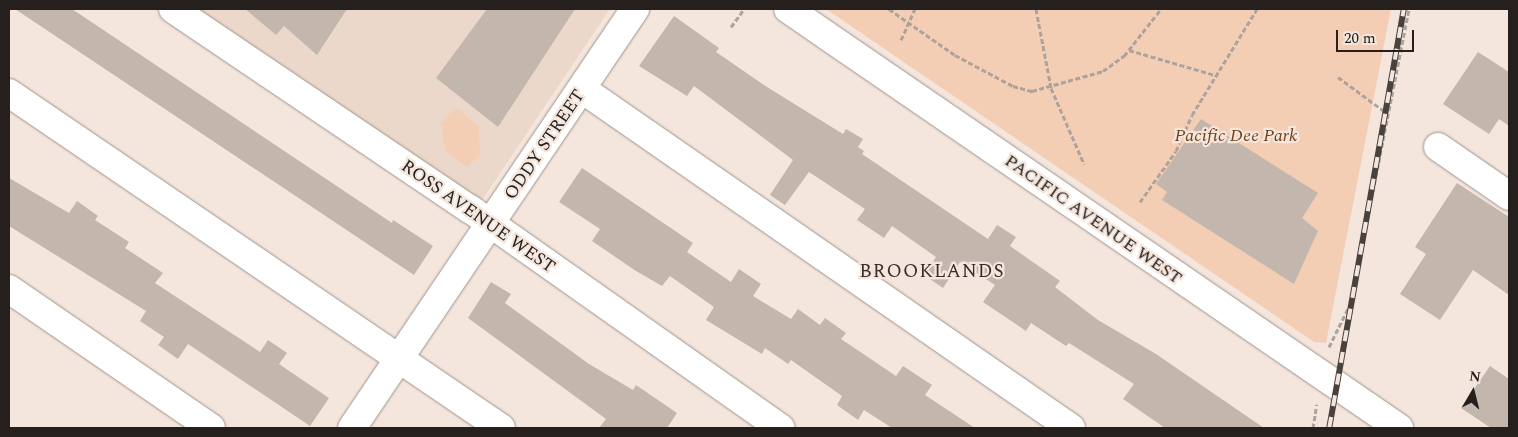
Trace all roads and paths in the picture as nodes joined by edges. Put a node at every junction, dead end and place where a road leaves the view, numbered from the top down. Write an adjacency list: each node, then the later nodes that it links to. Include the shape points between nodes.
1 (174, 9): 25 (street, ROSS AVENUE WEST)
2 (635, 9): 18 (street, ODDY STREET)
3 (744, 9): 12 (path)
4 (788, 9): 28 (street, PACIFIC AVENUE WEST)
5 (890, 9): 11 (path)
6 (915, 9): 11 (path)
7 (1036, 9): 17 (path)
8 (1161, 9): 14 (path)
9 (1258, 9): 15 (path)
10 (1409, 9): 20 (path)
11 (909, 23): 13 (path); 17 (path, via 955,55 1013,86 1032,92)
12 (731, 27)
13 (901, 40)
14 (1129, 50): 15 (path); 17 (path, via 1103,71)
15 (1216, 75): 24 (path, via 1176,151)
16 (1338, 77): 20 (path)
17 (1051, 88): 22 (path)
18 (582, 89): 25 (street, ODDY STREET); 33 (street)
19 (9, 93): 27 (street)
20 (1388, 114): 28 (path, via 1351,302 1332,334)
21 (1438, 147): 23 (street)
22 (1084, 164)
23 (1509, 196)
24 (1140, 202)
25 (492, 226): 27 (street, ODDY STREET); 32 (street, ROSS AVENUE WEST)
26 (9, 289): 29 (street)
27 (400, 360): 30 (street, ODDY STREET); 31 (street)
28 (1321, 377): 34 (path); 35 (street, PACIFIC AVENUE WEST)
29 (211, 428)
30 (352, 428)
31 (501, 428)
32 (780, 428)
33 (1071, 428)
34 (1313, 428)
35 (1399, 428)

